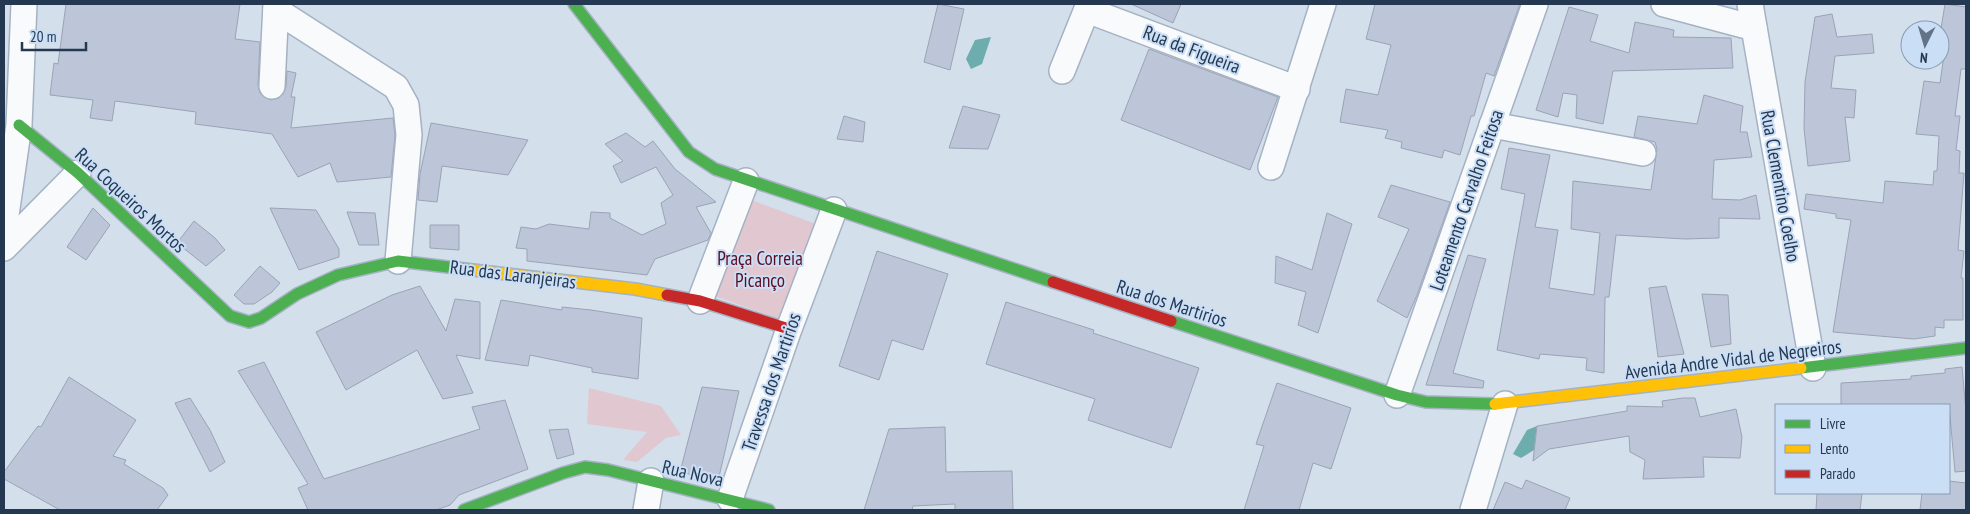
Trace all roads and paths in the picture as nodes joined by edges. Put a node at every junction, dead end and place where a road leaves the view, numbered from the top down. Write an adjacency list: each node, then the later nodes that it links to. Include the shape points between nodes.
1 (24, 4): 13 (street)
2 (574, 4): 18 (street, Rua dos Martirios, via 690,152 715,169)
3 (1323, 4): 12 (street)
4 (1535, 4): 14 (street, Loteamento Carvalho Feitosa)
5 (1664, 4): 9 (street)
6 (1750, 4): 9 (street, Rua Clementino Coelho)
7 (276, 7): 11 (street); 22 (street, via 396,87 406,105 409,135)
8 (1088, 7): 10 (street); 12 (street, Rua da Figueira)
9 (1754, 28): 27 (street, Rua Clementino Coelho)
10 (1062, 71)
11 (272, 86)
12 (1297, 89): 16 (street)
13 (19, 125): 17 (street, Rua Coqueiros Mortos); 20 (street)
14 (1492, 125): 15 (street); 28 (street, Loteamento Carvalho Feitosa)
15 (1643, 153)
16 (1271, 166)
17 (78, 172): 21 (street); 24 (street, Rua Coqueiros Mortos)
18 (746, 181): 19 (street, Rua dos Martirios); 23 (street)
19 (834, 210): 25 (street, Travessa dos Martirios); 28 (street, Rua dos Martirios)
20 (4, 229)
21 (4, 248)
22 (398, 261): 23 (street, Rua das Laranjeiras, via 635,289); 24 (street, Rua das Laranjeiras, via 338,275 297,294 262,318 249,322 230,316)
23 (700, 301): 25 (street, Rua das Laranjeiras)
24 (216, 303)
25 (789, 329): 31 (street, Travessa dos Martirios)
26 (1966, 348): 27 (street, Avenida Andre Vidal de Negreiros)
27 (1813, 368): 29 (street, Avenida Andre Vidal de Negreiros)
28 (1397, 395): 29 (street, Rua dos Martirios, via 1426,402)
29 (1505, 404): 35 (street)
30 (651, 481): 31 (street, Rua Nova); 32 (street, Rua Nova, via 585,468); 33 (street)
31 (730, 499): 34 (street, Rua Nova)
32 (464, 510)
33 (646, 510)
34 (769, 510)
35 (1473, 510)

